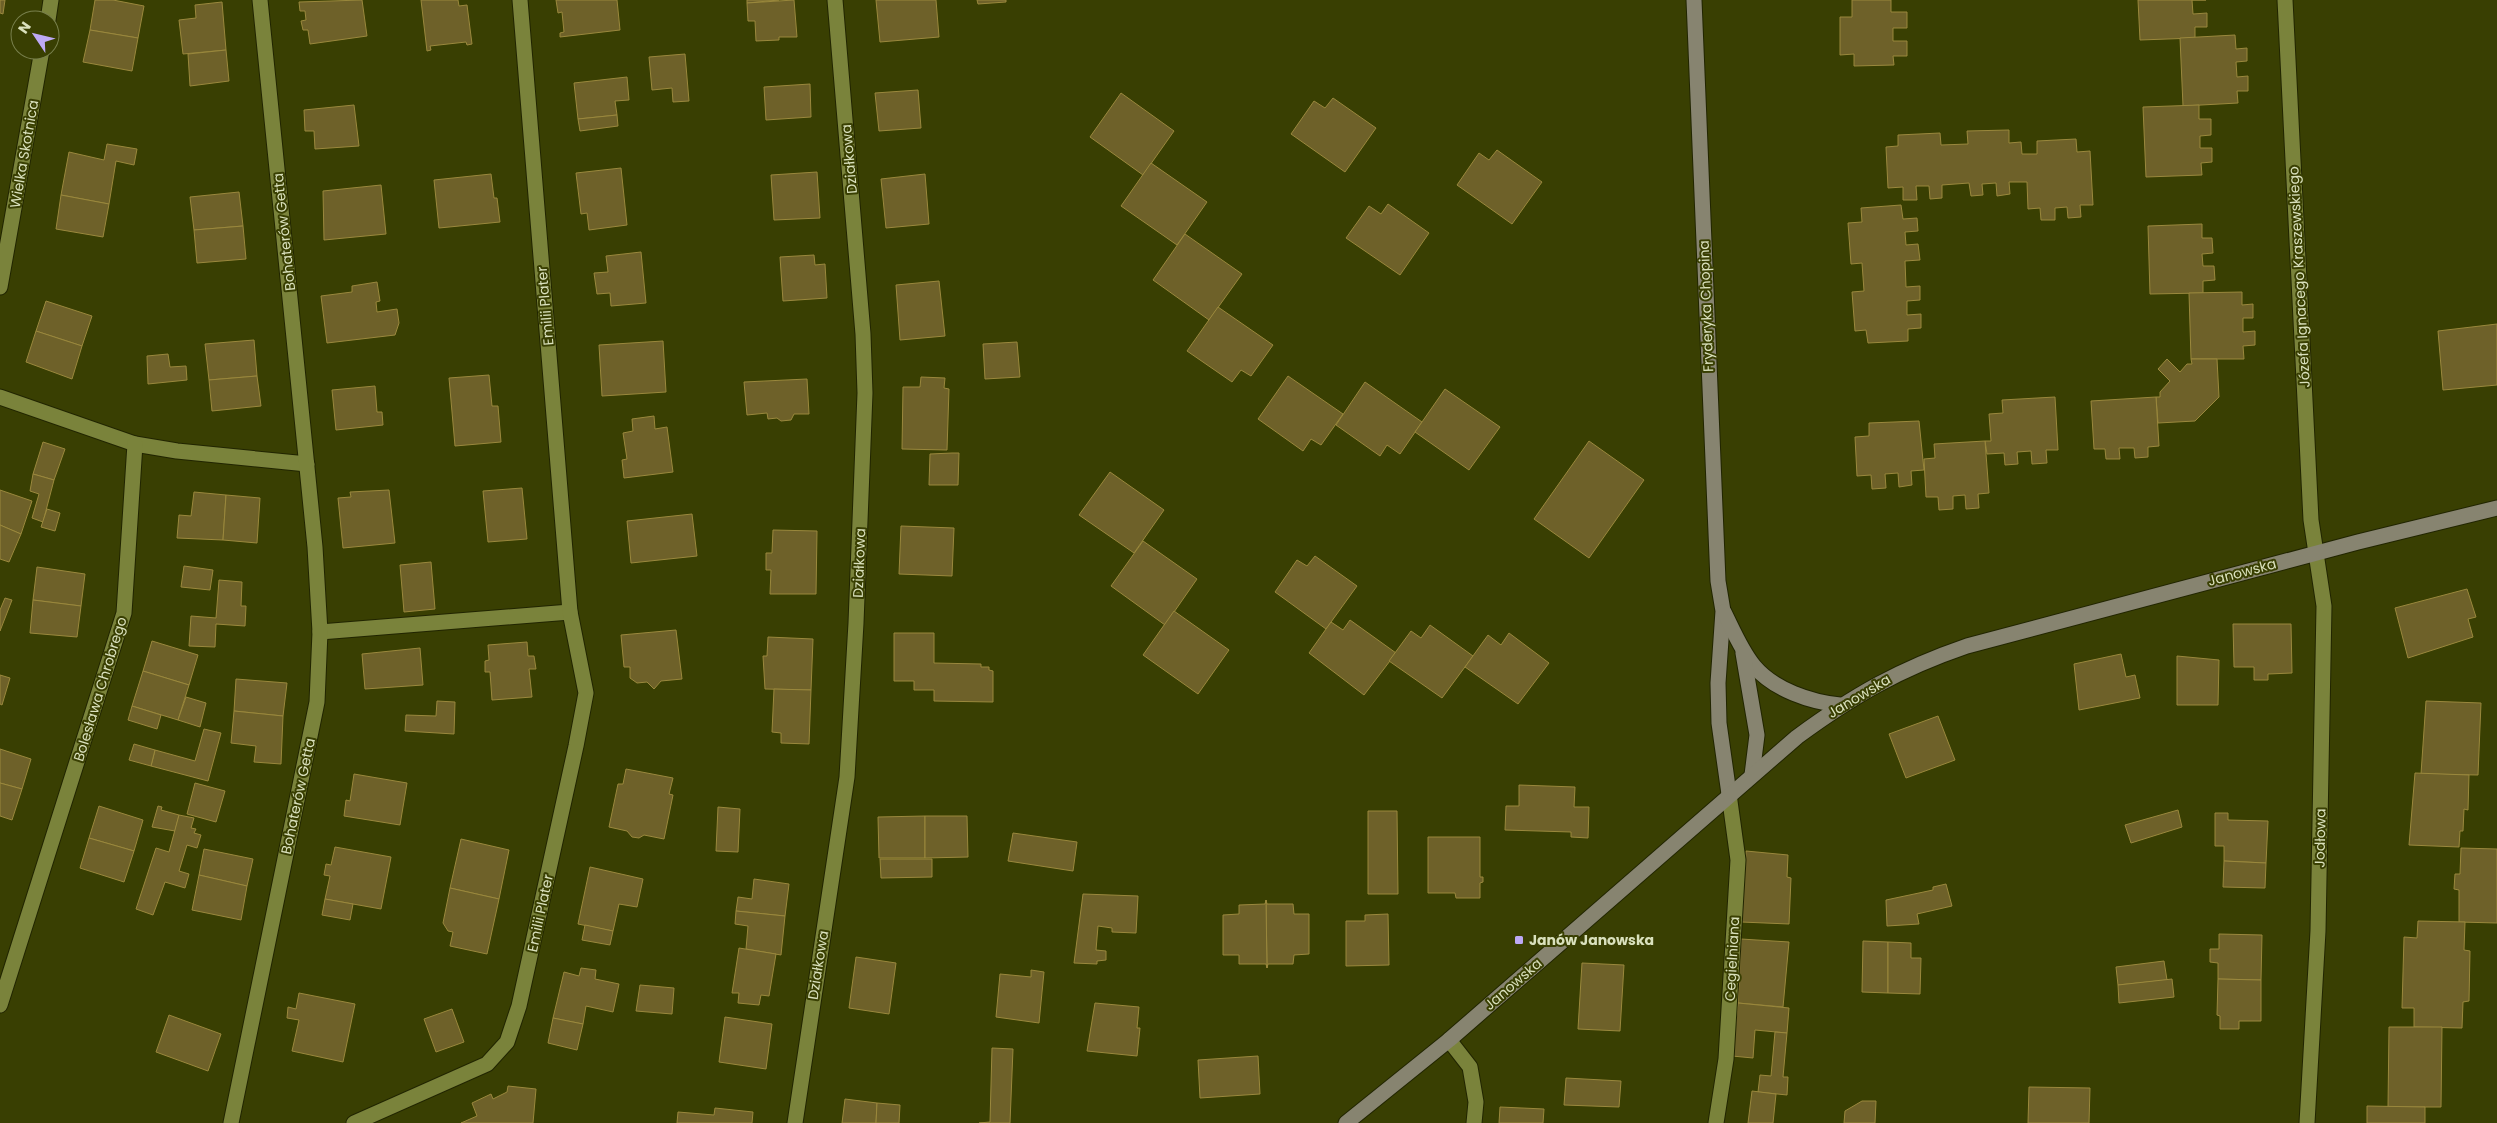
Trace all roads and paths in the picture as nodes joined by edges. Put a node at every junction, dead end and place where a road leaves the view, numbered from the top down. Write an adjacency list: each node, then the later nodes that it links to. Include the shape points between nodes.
1 (260, 0): 10 (street, Bohaterów Getta)
2 (520, 0): 14 (street, Emilii Plater)
3 (835, 0): 24 (street, Działkowa, via 863,334 864,412 847,777)
4 (1694, 0): 13 (street, Fryderyka Chopina, via 1709,402 1718,581)
5 (2285, 0): 12 (street, Józefa Ignacego Kraszewskiego, via 2311,520)
6 (40, 60): 7 (street, Wielka Skotnica)
7 (0, 287)
8 (0, 397): 9 (street)
9 (134, 444): 10 (street); 20 (street, Bolesława Chrobrego, via 124,613)
10 (307, 464): 15 (street, Bohaterów Getta)
11 (2497, 508): 12 (street, Janowska)
12 (2318, 553): 17 (street, Janowska, via 1967,646 1906,669); 28 (street, Jodłowa, via 2324,606 2323,698 2318,931)
13 (1723, 611): 16 (street, Fryderyka Chopina); 19 (street, Fryderyka Chopina, via 1718,708)
14 (570, 612): 15 (street); 23 (street, Emilii Plater, via 586,693 519,1006 507,1042 487,1064)
15 (320, 632): 22 (street, Bohaterów Getta, via 317,702)
16 (1742, 647): 17 (street, Fryderyka Chopina, via 1766,677 1807,698); 18 (street, Fryderyka Chopina, via 1756,735)
17 (1840, 705): 18 (street, Janowska)
18 (1752, 775): 19 (street, Janowska)
19 (1729, 794): 21 (street, Janowska); 27 (street, Cegielniana, via 1738,860 1726,1059)
20 (0, 1005)
21 (1449, 1040): 25 (street, Janowska); 26 (street, via 1470,1068 1476,1102)
22 (230, 1123)
23 (354, 1123)
24 (795, 1123)
25 (1346, 1123)
26 (1474, 1123)
27 (1716, 1123)
28 (2307, 1123)

